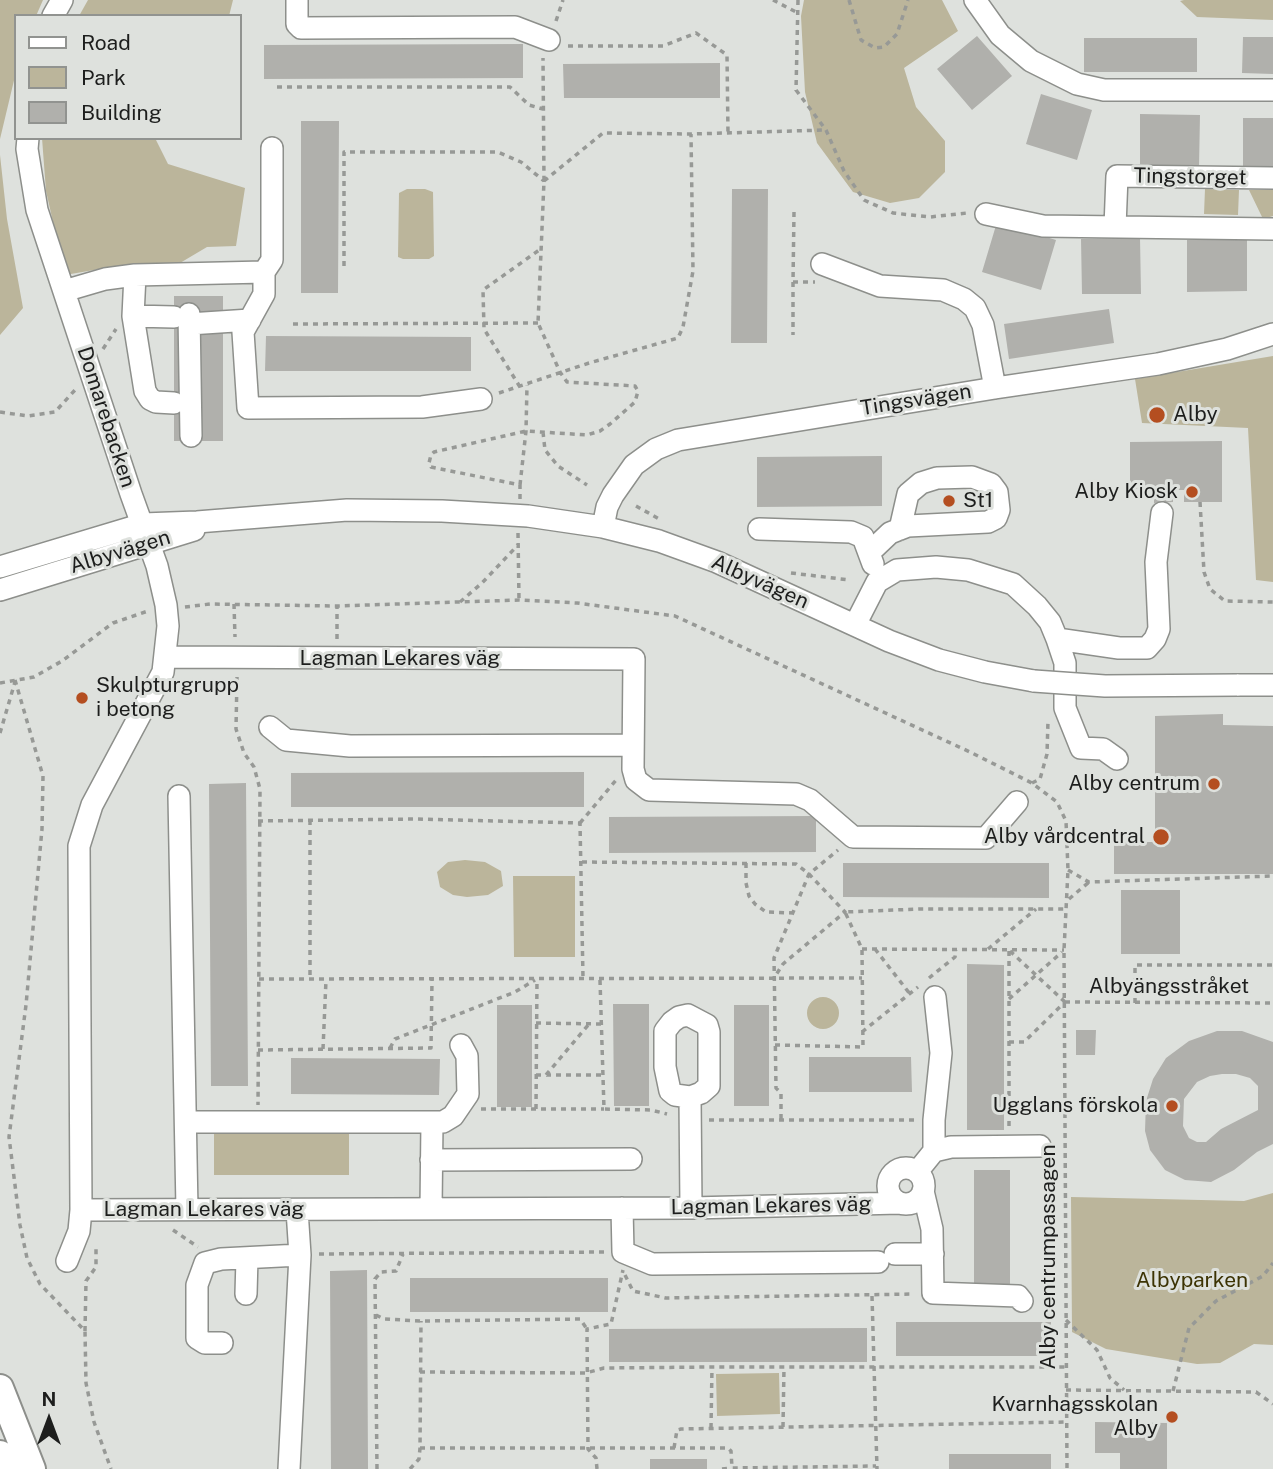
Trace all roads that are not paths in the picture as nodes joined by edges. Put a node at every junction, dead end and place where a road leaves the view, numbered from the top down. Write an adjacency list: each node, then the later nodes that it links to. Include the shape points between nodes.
1 (297, 0): 3 (street, via 301,28 515,27)
2 (975, 0): 4 (street, via 1000,35 1031,61 1077,84 1104,90)
3 (549, 40)
4 (1273, 90)
5 (27, 140): 14 (street, Domarebacken, via 37,210)
6 (272, 148): 12 (street, via 272,260)
7 (1273, 178): 9 (street, Tingstorget, via 1117,176)
8 (986, 214): 9 (street, via 1043,226)
9 (1115, 227): 10 (street)
10 (1273, 229)
11 (822, 264): 19 (street, via 880,286 943,290 964,299 975,308 983,325)
12 (264, 272): 13 (street); 17 (street, via 264,294)
13 (135, 275): 14 (street); 15 (street)
14 (64, 291): 27 (street, Domarebacken)
15 (133, 316): 16 (street); 21 (street, via 145,391 156,402)
16 (184, 318): 17 (street); 22 (street)
17 (250, 320): 20 (street, via 243,332 248,408 422,407)
18 (1273, 334): 19 (street, Tingsvägen, via 1195,357)
19 (995, 388): 24 (street, Tingsvägen, via 678,440 634,465 607,507)
20 (481, 399)
21 (174, 403)
22 (191, 436)
23 (1163, 513): 33 (street, via 1156,562 1159,629 1155,639 1147,648 1119,648)
24 (603, 527): 27 (street, Albyvägen, via 527,516 347,510 240,517); 32 (street, Albyvägen, via 718,562)
25 (759, 529): 28 (street, via 851,532 863,537)
26 (900, 529): 28 (street)
27 (146, 533): 29 (street, Albyvägen); 31 (street, Albyvägen); 34 (street, Lagman Lekares väg, via 166,605)
28 (870, 552): 30 (street)
29 (0, 567)
30 (877, 582): 32 (street); 33 (street, via 897,570 936,567 986,574 1013,584 1037,606)
31 (0, 590)
32 (855, 625): 35 (street, Albyvägen, bridge, via 939,660 1034,681 1105,686)
33 (1057, 639): 38 (street, via 1065,663 1065,708 1081,748 1103,749)
34 (166, 657): 37 (street, Lagman Lekares väg, via 634,659); 56 (street, Lagman Lekares väg, via 163,672 92,805 79,846)
35 (1273, 685)
36 (270, 727): 37 (street, via 286,740 350,746)
37 (632, 745): 40 (street, via 636,780 649,790 796,794 810,800 853,837 986,838)
38 (1116, 759)
39 (178, 796): 44 (street)
40 (1017, 802)
41 (927, 987): 47 (street, via 941,1053)
42 (461, 1045): 45 (street, via 467,1056 468,1094 453,1116)
43 (690, 1097): 53 (street)
44 (186, 1122): 45 (street); 54 (street)
45 (432, 1122): 49 (street)
46 (1040, 1146): 47 (street)
47 (934, 1151): 50 (street)
48 (631, 1159): 49 (street)
49 (431, 1160): 55 (street)
50 (920, 1181): 51 (street, via 916,1200); 51 (street, via 912,1169 891,1175 889,1191); 58 (street)
51 (900, 1203): 53 (street, Lagman Lekares väg)
52 (622, 1208): 53 (street, Lagman Lekares väg); 55 (street, Lagman Lekares väg); 58 (street, via 623,1261 652,1264)
53 (691, 1208)
54 (187, 1209): 56 (street, Lagman Lekares väg); 57 (street, Lagman Lekares väg)
55 (431, 1209): 57 (street, Lagman Lekares väg)
56 (81, 1210): 61 (street, via 79,1231)
57 (297, 1210): 59 (street)
58 (933, 1254): 63 (street, via 933,1293 1018,1296)
59 (299, 1255): 60 (street); 69 (street)
60 (247, 1258): 62 (street); 64 (street, via 205,1263 198,1277 197,1338)
61 (67, 1261)
62 (246, 1293)
63 (1022, 1301)
64 (222, 1343)
65 (0, 1388): 68 (main road)
66 (0, 1454): 67 (main road)
67 (8, 1469)
68 (32, 1469)
69 (289, 1469)

